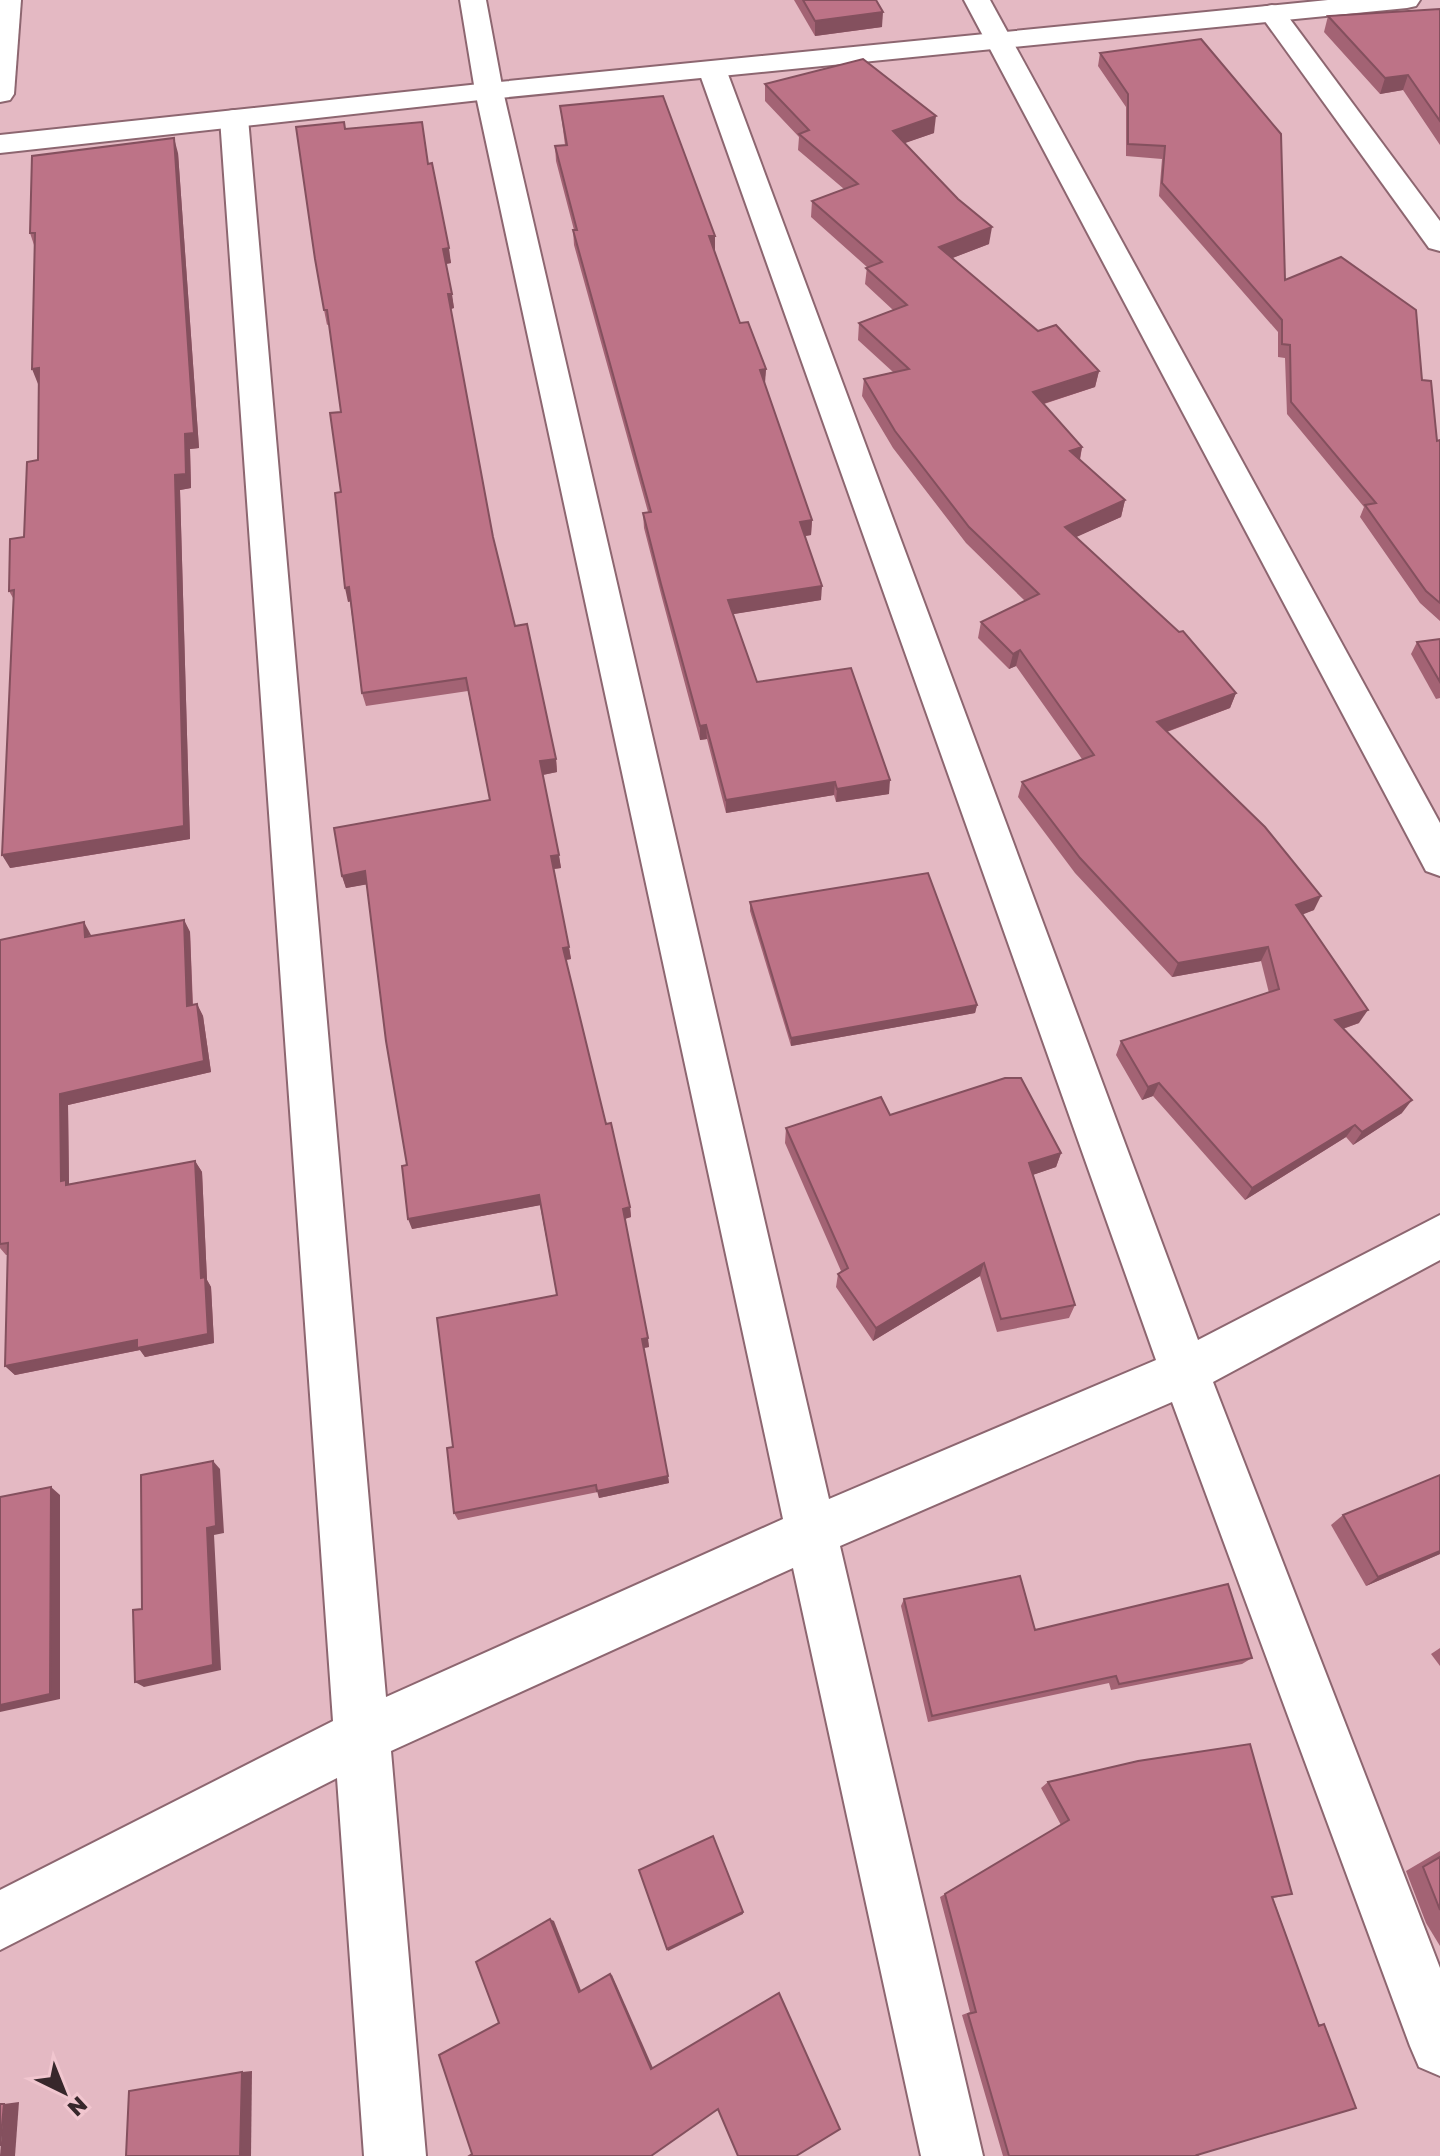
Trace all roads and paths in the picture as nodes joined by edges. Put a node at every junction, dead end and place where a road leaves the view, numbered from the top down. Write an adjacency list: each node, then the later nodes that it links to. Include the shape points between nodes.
1 (8, 0): 9 (street)
2 (473, 0): 8 (street)
3 (977, 0): 6 (street)
4 (1407, 0): 5 (street)
5 (1272, 13): 6 (street); 12 (street)
6 (1000, 40): 7 (street); 13 (street)
7 (712, 69): 8 (street); 15 (street)
8 (489, 91): 10 (street); 16 (street)
9 (0, 94)
10 (234, 118): 11 (street); 17 (street)
11 (0, 144)
12 (1440, 242)
13 (1440, 860)
14 (1440, 1236): 15 (street)
15 (1185, 1372): 16 (street); 19 (street)
16 (813, 1532): 17 (street); 21 (street)
17 (360, 1737): 18 (street); 20 (street)
18 (0, 1921)
19 (1440, 2046)
20 (395, 2156)
21 (952, 2156)

